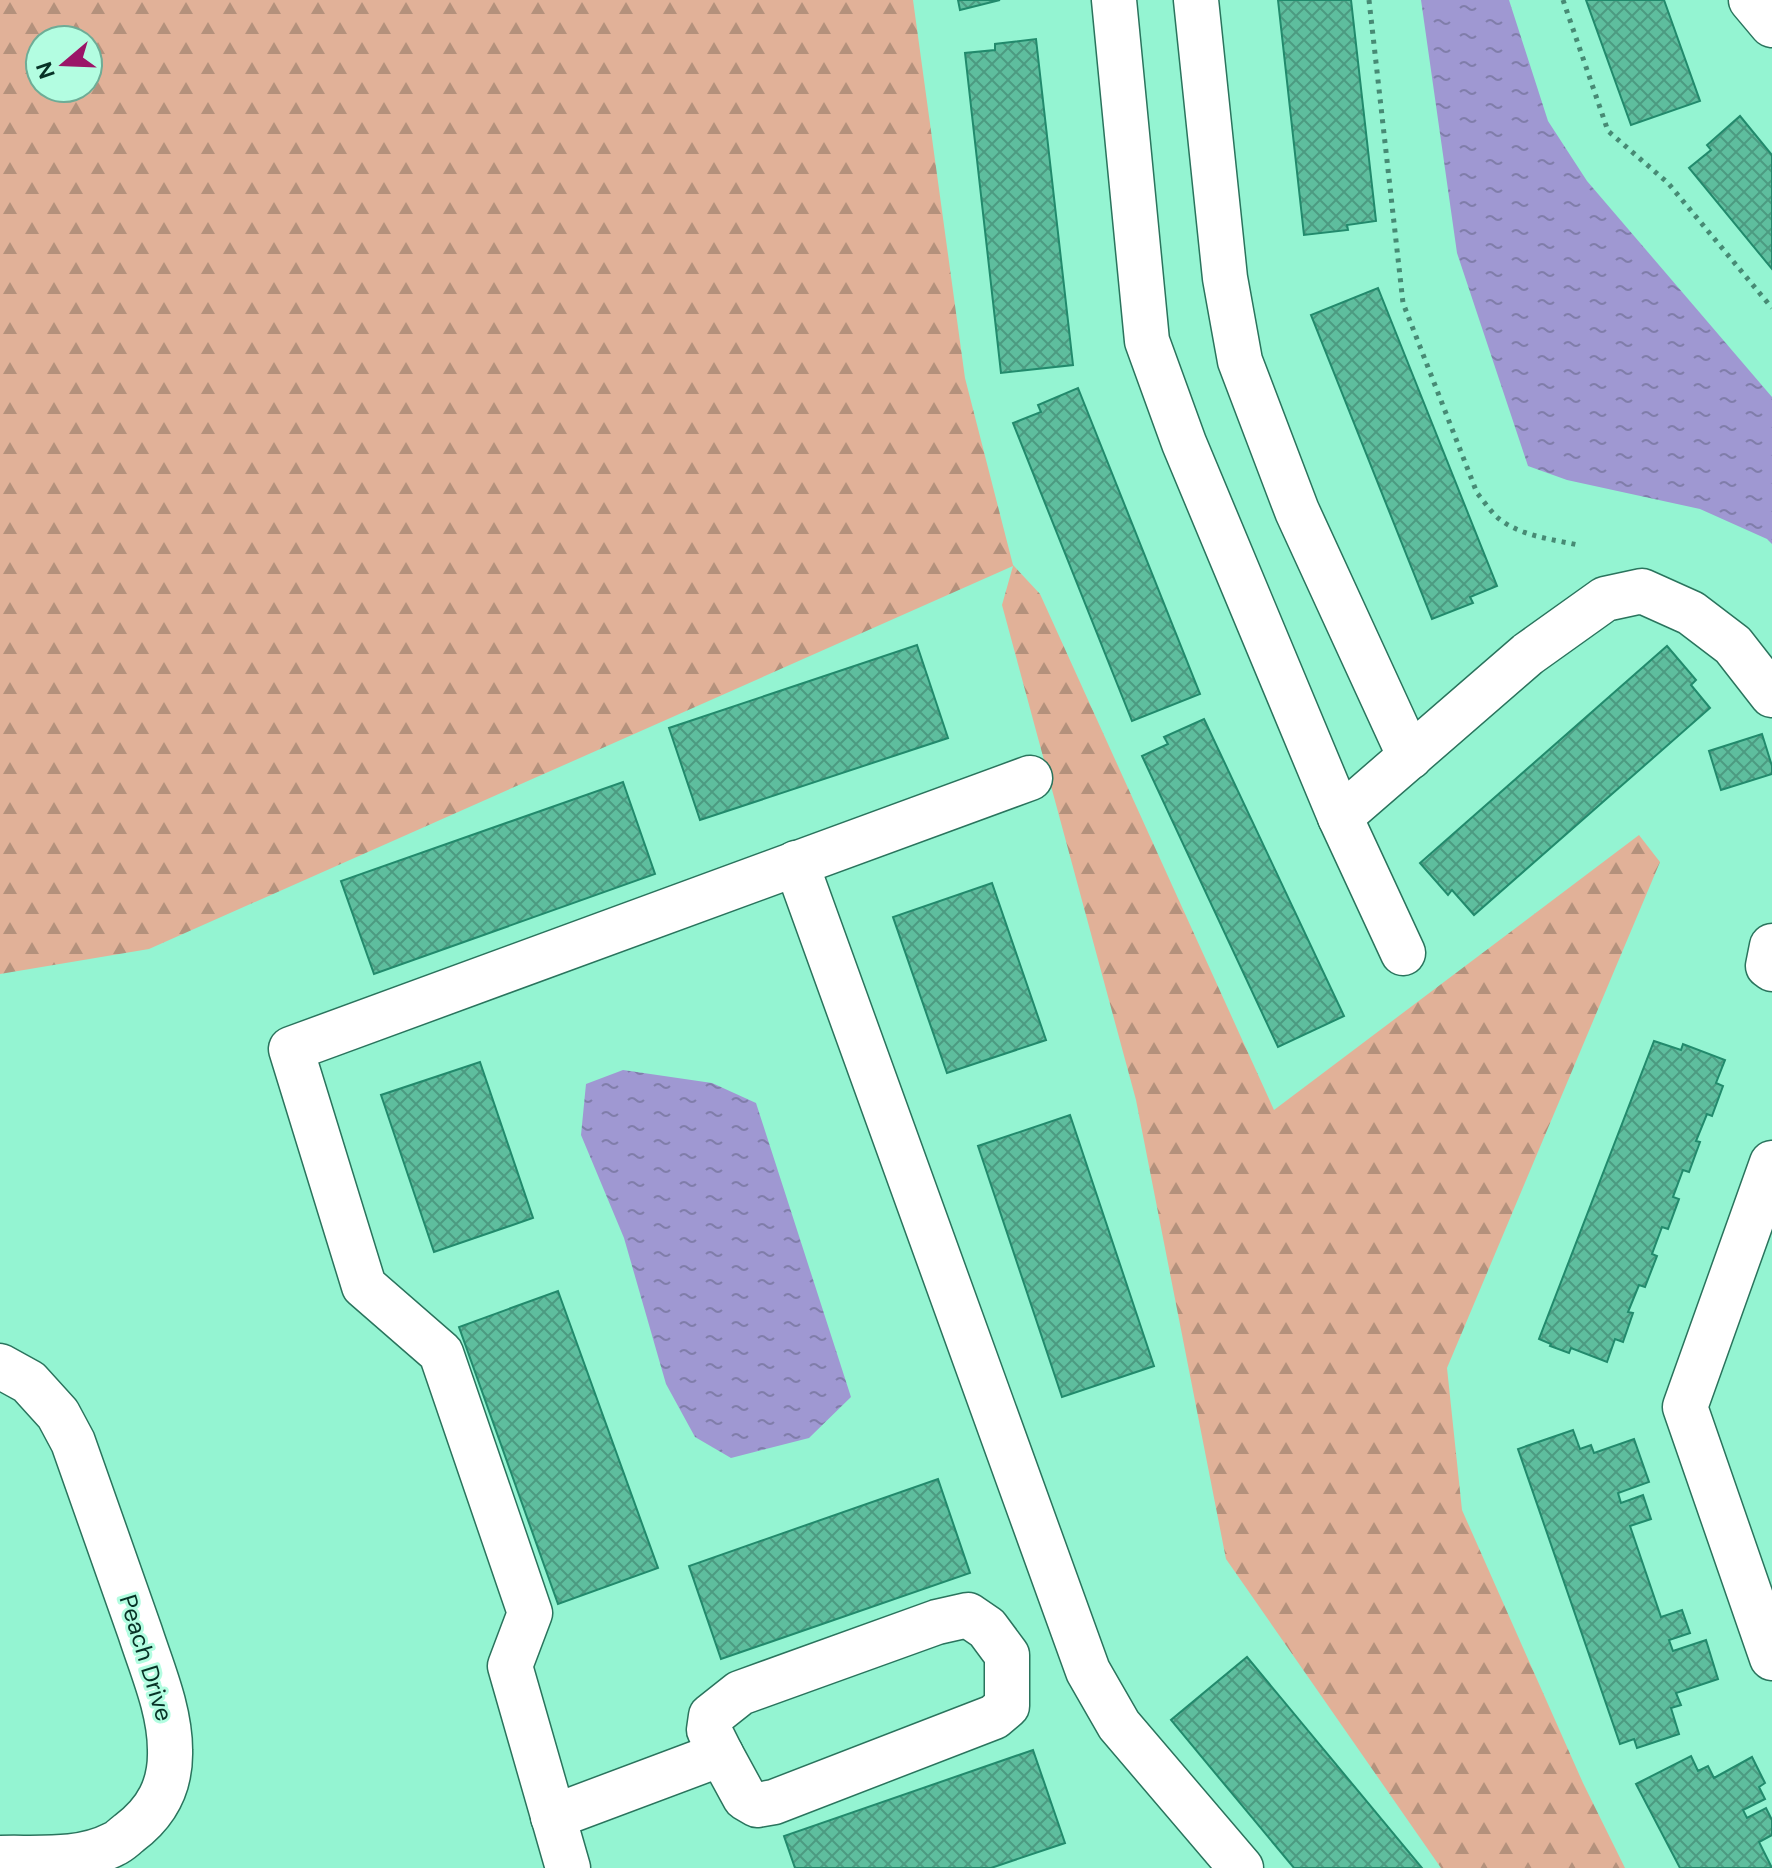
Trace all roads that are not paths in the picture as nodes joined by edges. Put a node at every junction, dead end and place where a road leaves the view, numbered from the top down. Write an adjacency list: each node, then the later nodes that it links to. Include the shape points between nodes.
1 (1114, 0): 8 (street, via 1147,341 1184,443)
2 (1196, 0): 6 (street, via 1225,278 1240,361 1297,511)
3 (1751, 0): 4 (street)
4 (1772, 25)
5 (1772, 695): 6 (street, via 1733,645 1691,613 1642,591 1605,599 1528,654)
6 (1410, 757): 8 (street)
7 (1030, 778): 9 (street)
8 (1340, 817): 11 (street)
9 (796, 863): 15 (street); 19 (street, via 291,1049 364,1286 441,1353 530,1613 510,1666)
10 (1772, 946): 12 (street)
11 (1403, 953)
12 (1772, 969)
13 (1772, 1163): 17 (street, via 1685,1407)
14 (0, 1366): 20 (street, Peach Drive, via 29,1382 58,1414 73,1442 153,1671 171,1752 160,1799 146,1820 114,1844 67,1857)
15 (1073, 1629): 16 (street); 22 (street, via 1088,1671 1119,1725)
16 (1007, 1655): 18 (street, via 987,1628 968,1615 937,1622 740,1693 711,1716 709,1730); 18 (street, via 1007,1706 994,1717 774,1802 757,1805 745,1798)
17 (1772, 1658)
18 (721, 1754): 19 (street)
19 (553, 1817): 21 (street)
20 (0, 1858)
21 (568, 1868)
22 (1241, 1868)

